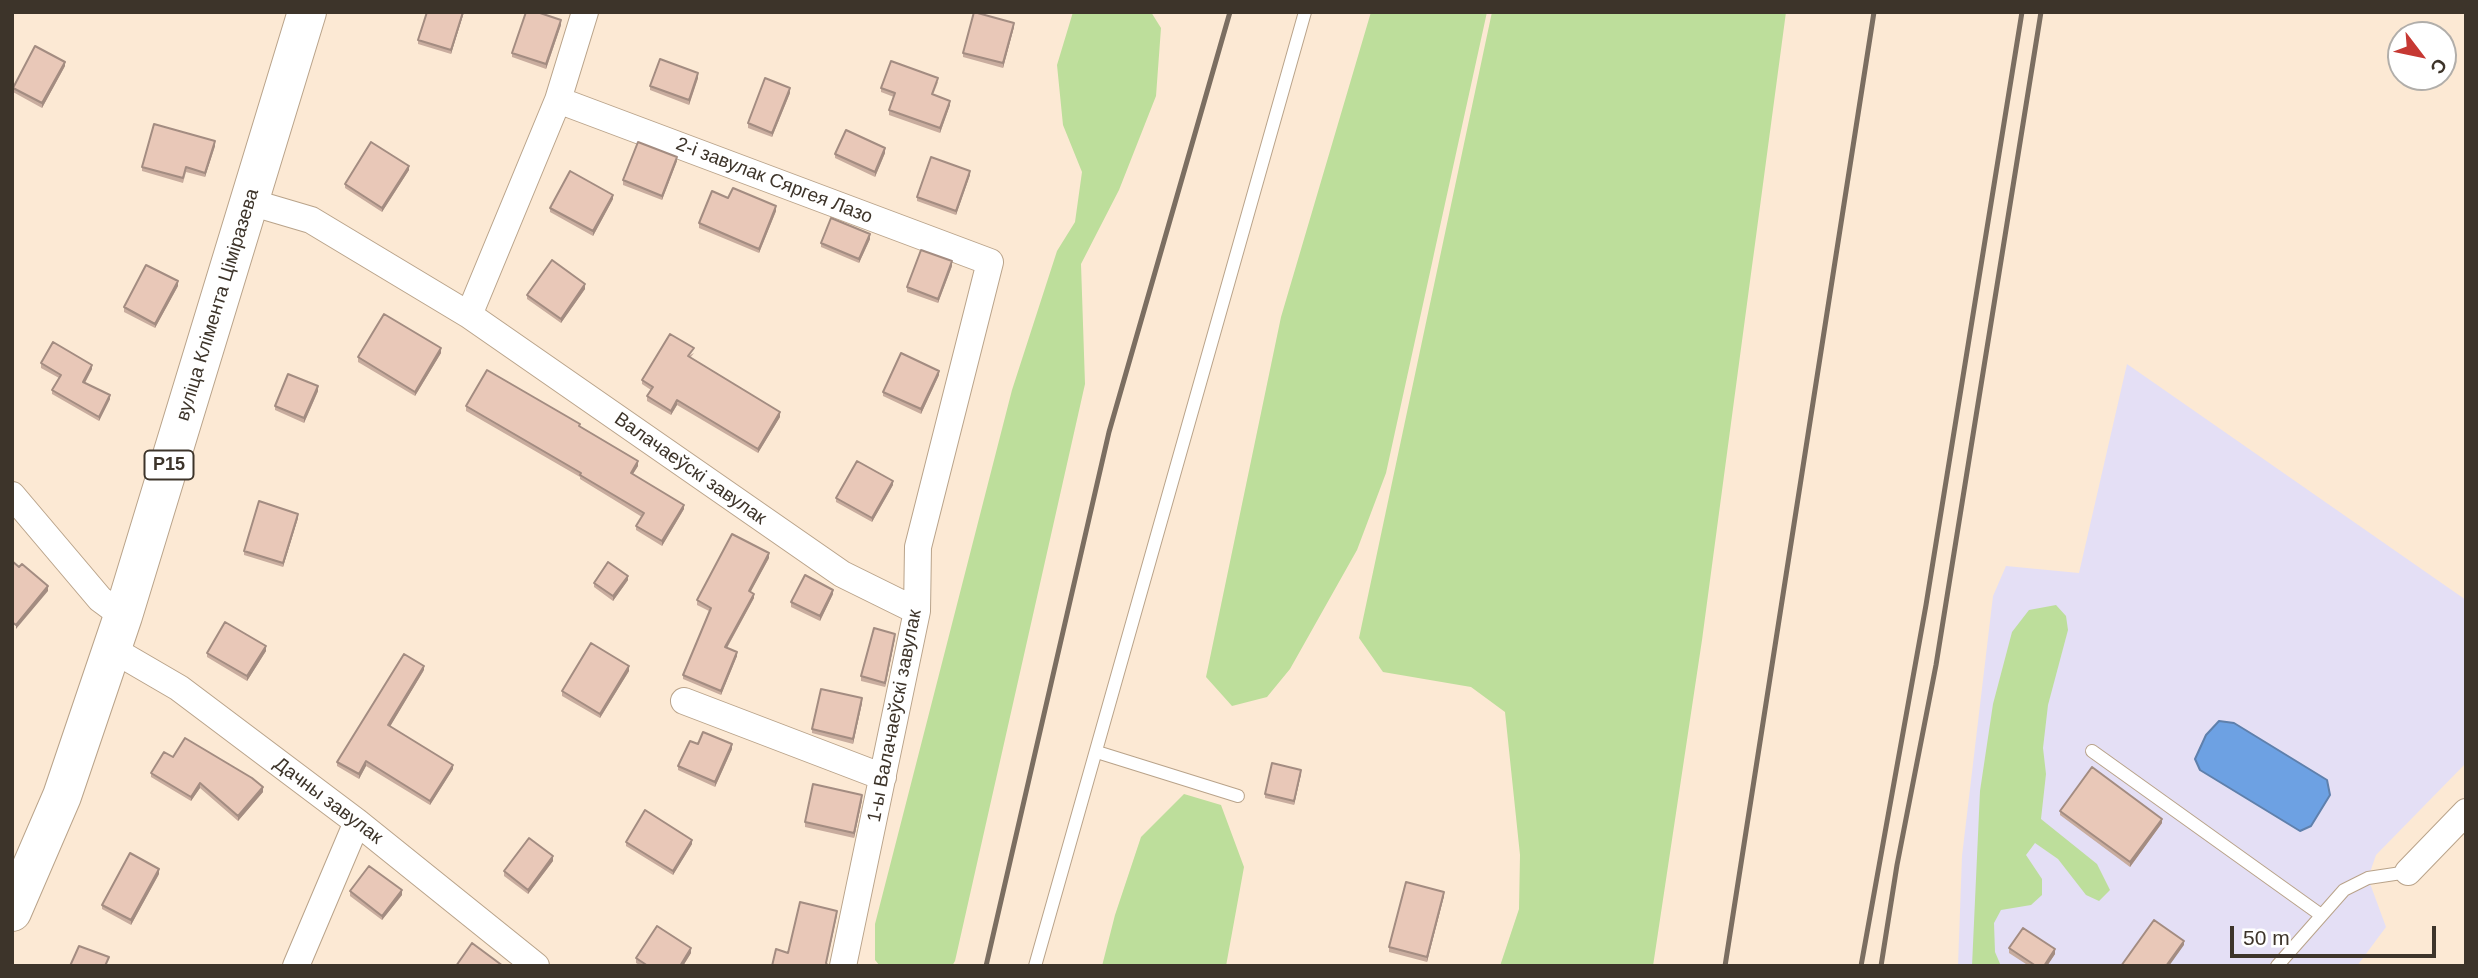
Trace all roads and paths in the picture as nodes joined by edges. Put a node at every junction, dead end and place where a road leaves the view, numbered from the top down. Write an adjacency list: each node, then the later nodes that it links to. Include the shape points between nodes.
1 (307, 12): 5 (main road, вуліца Клімента Ціміразева / Р15)
2 (585, 12): 4 (street)
3 (1305, 12): 13 (lane)
4 (558, 100): 6 (street, 2-і завулак Сяргея Лазо); 7 (street)
5 (250, 202): 7 (street, Валачаеўскі завулак, via 311,220); 10 (main road, вуліца Клімента Ціміразева / Р15)
6 (990, 262): 9 (street, 1-ы Валачаеўскі завулак, via 918,547)
7 (469, 315): 9 (street, Валачаеўскі завулак, via 842,574)
8 (12, 495): 10 (street, Дачны завулак, via 100,599)
9 (917, 611): 14 (street, 1-ы Валачаеўскі завулак)
10 (118, 633): 17 (street, Дачны завулак, via 179,688); 19 (main road, вуліца Клімента Ціміразева / Р15, via 61,796)
11 (684, 701): 14 (street)
12 (2092, 751): 20 (lane)
13 (1097, 752): 15 (lane); 24 (lane)
14 (883, 777): 23 (street, 1-ы Валачаеўскі завулак)
15 (1238, 796)
16 (2466, 812): 18 (street)
17 (356, 822): 21 (street); 22 (street, Дачны завулак)
18 (2407, 872): 20 (lane, via 2368,877 2344,890)
19 (12, 912)
20 (2321, 915): 25 (lane)
21 (296, 966)
22 (536, 966)
23 (843, 966)
24 (1035, 966)
25 (2277, 966)

